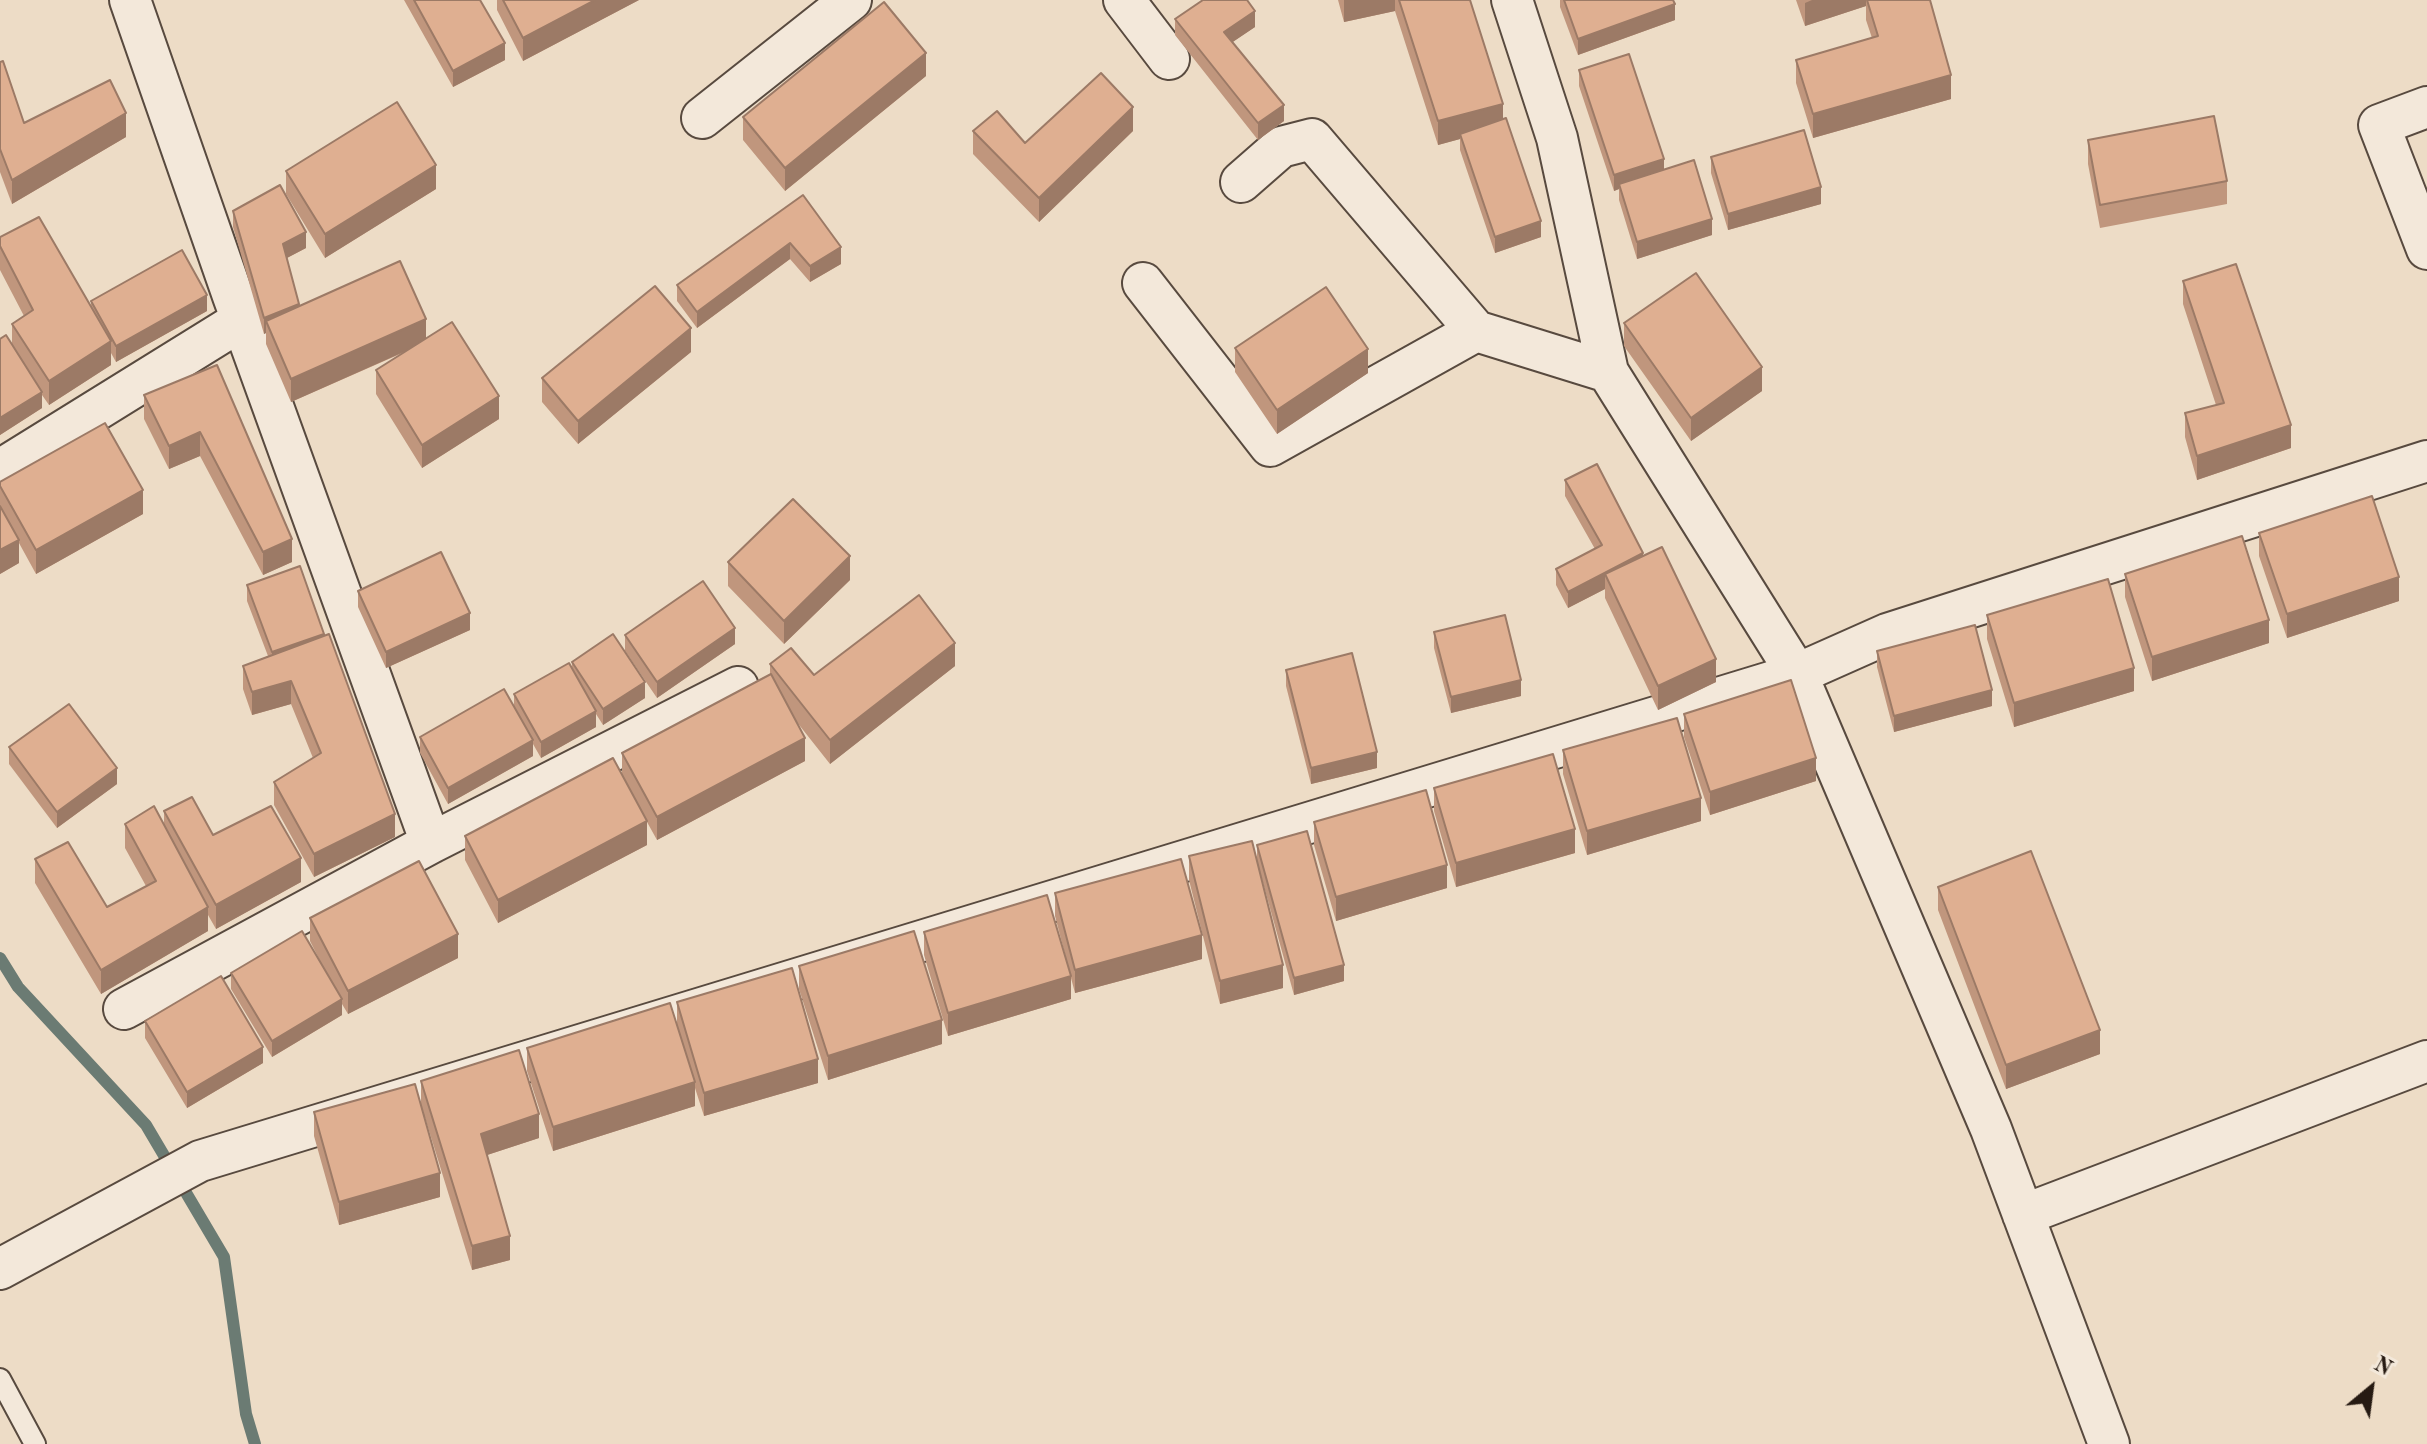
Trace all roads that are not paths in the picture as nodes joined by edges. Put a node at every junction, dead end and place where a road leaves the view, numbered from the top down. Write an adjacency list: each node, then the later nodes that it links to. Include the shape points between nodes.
1 (130, 0): 11 (street)
2 (851, 0): 7 (street)
3 (1124, 0): 5 (street)
4 (1512, 0): 13 (street, via 1557,138)
5 (1169, 59)
6 (2427, 107): 9 (street, via 2379,125)
7 (702, 118)
8 (1241, 182): 12 (street, via 1281,147 1312,139)
9 (2427, 249)
10 (1143, 283): 12 (street, via 1270,446)
11 (242, 320): 15 (street); 18 (street)
12 (1476, 331): 13 (street)
13 (1608, 372): 16 (street)
14 (2427, 461): 16 (street, via 1887,634)
15 (0, 470)
16 (1797, 674): 21 (street); 22 (street, via 200,1161)
17 (738, 687): 18 (street)
18 (431, 843): 19 (street)
19 (124, 1009)
20 (2427, 1061): 21 (street)
21 (2023, 1215): 25 (street)
22 (0, 1269)
23 (0, 1379): 24 (lane)
24 (35, 1444)
25 (2109, 1444)

